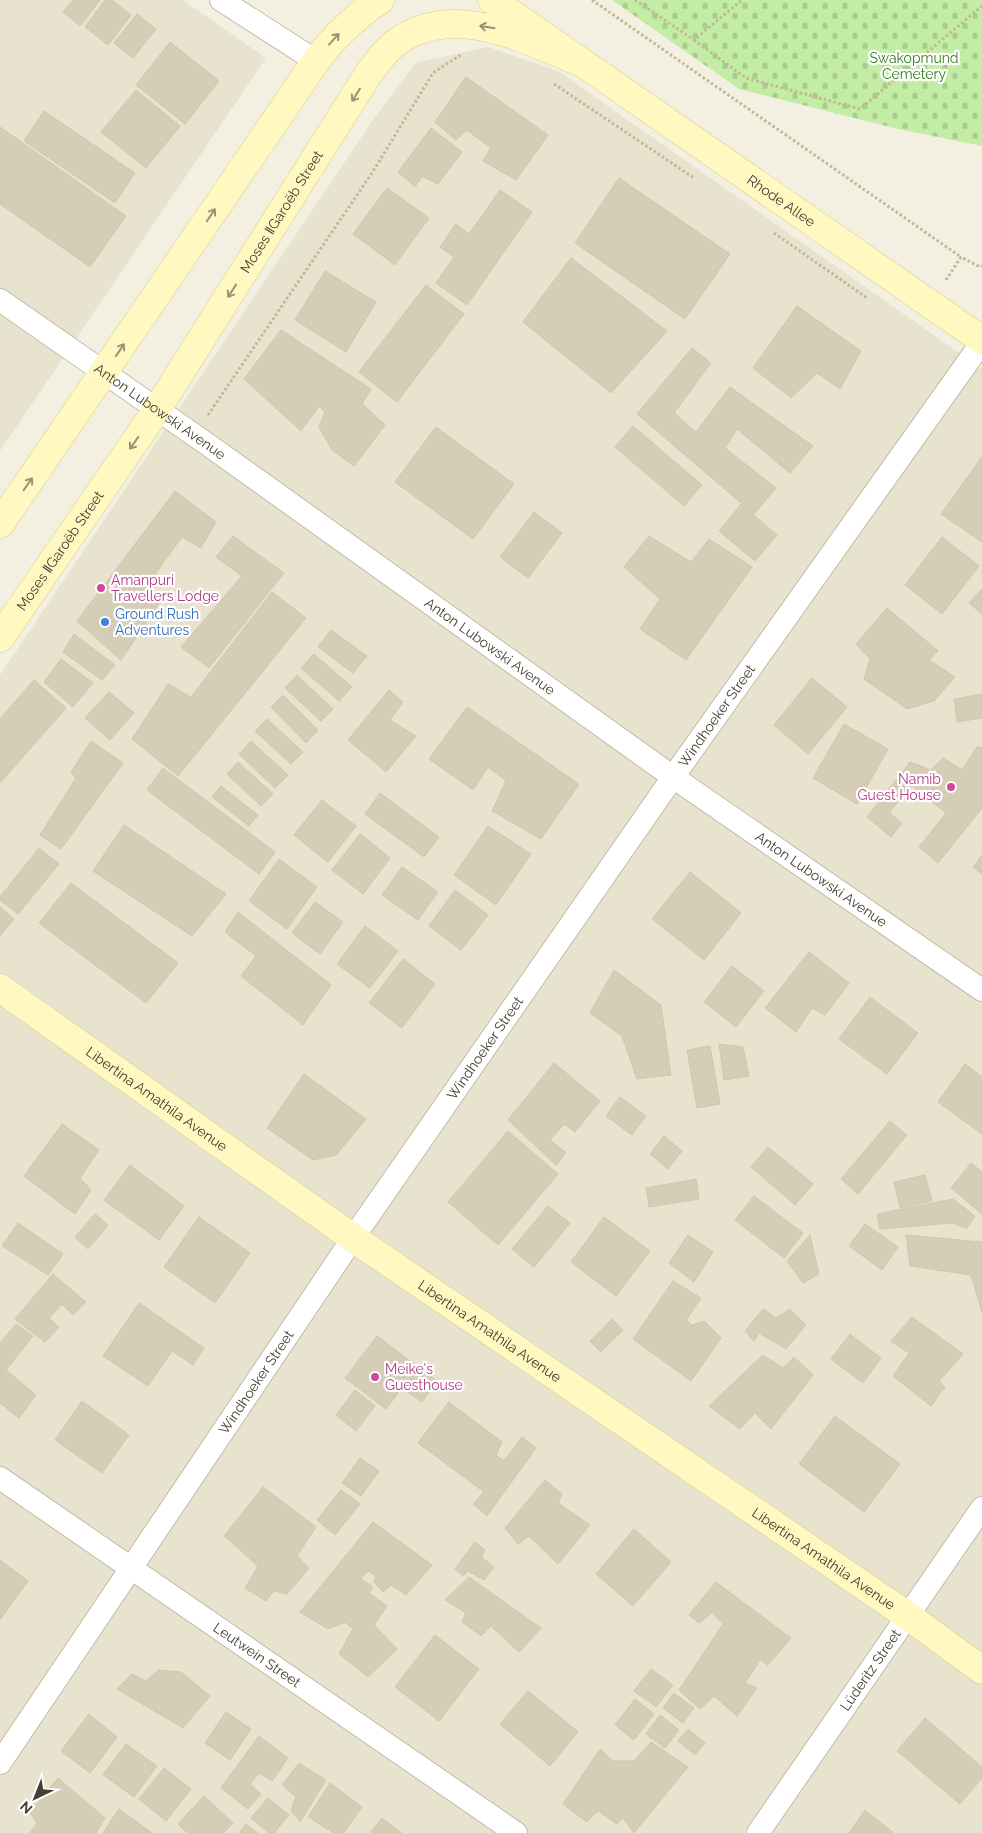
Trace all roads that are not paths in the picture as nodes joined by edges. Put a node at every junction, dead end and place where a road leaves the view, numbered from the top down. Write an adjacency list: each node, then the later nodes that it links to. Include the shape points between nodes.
1 (221, 0): 4 (street)
2 (380, 0): 4 (main road, one-way to 2, via 333,38)
3 (492, 0): 5 (main road)
4 (316, 61): 8 (main road, one-way to 4)
5 (582, 63): 7 (main road, Rhode Allee); 9 (main road, Moses ǁGaroëb Street, one-way to 9, via 500,29 465,23 429,25 393,45 369,73)
6 (0, 300): 8 (street, Anton Lubowski Avenue)
7 (982, 341): 12 (street, Windhoeker Street)
8 (104, 373): 9 (street, Anton Lubowski Avenue); 10 (main road, one-way to 8)
9 (156, 411): 11 (main road, Moses ǁGaroëb Street, one-way to 11); 12 (street, Anton Lubowski Avenue)
10 (0, 524)
11 (0, 638)
12 (674, 776): 14 (street, Anton Lubowski Avenue); 15 (street, Windhoeker Street)
13 (0, 988): 15 (main road, Libertina Amathila Avenue)
14 (982, 990)
15 (353, 1238): 18 (street, Windhoeker Street); 19 (main road, Libertina Amathila Avenue)
16 (0, 1478): 18 (street, Leutwein Street)
17 (982, 1508): 19 (street, Lüderitz Street)
18 (131, 1568): 21 (street, Windhoeker Street); 22 (street, Leutwein Street)
19 (908, 1616): 20 (main road, Libertina Amathila Avenue); 23 (street, Lüderitz Street)
20 (982, 1670)
21 (0, 1763)
22 (516, 1833)
23 (758, 1833)

